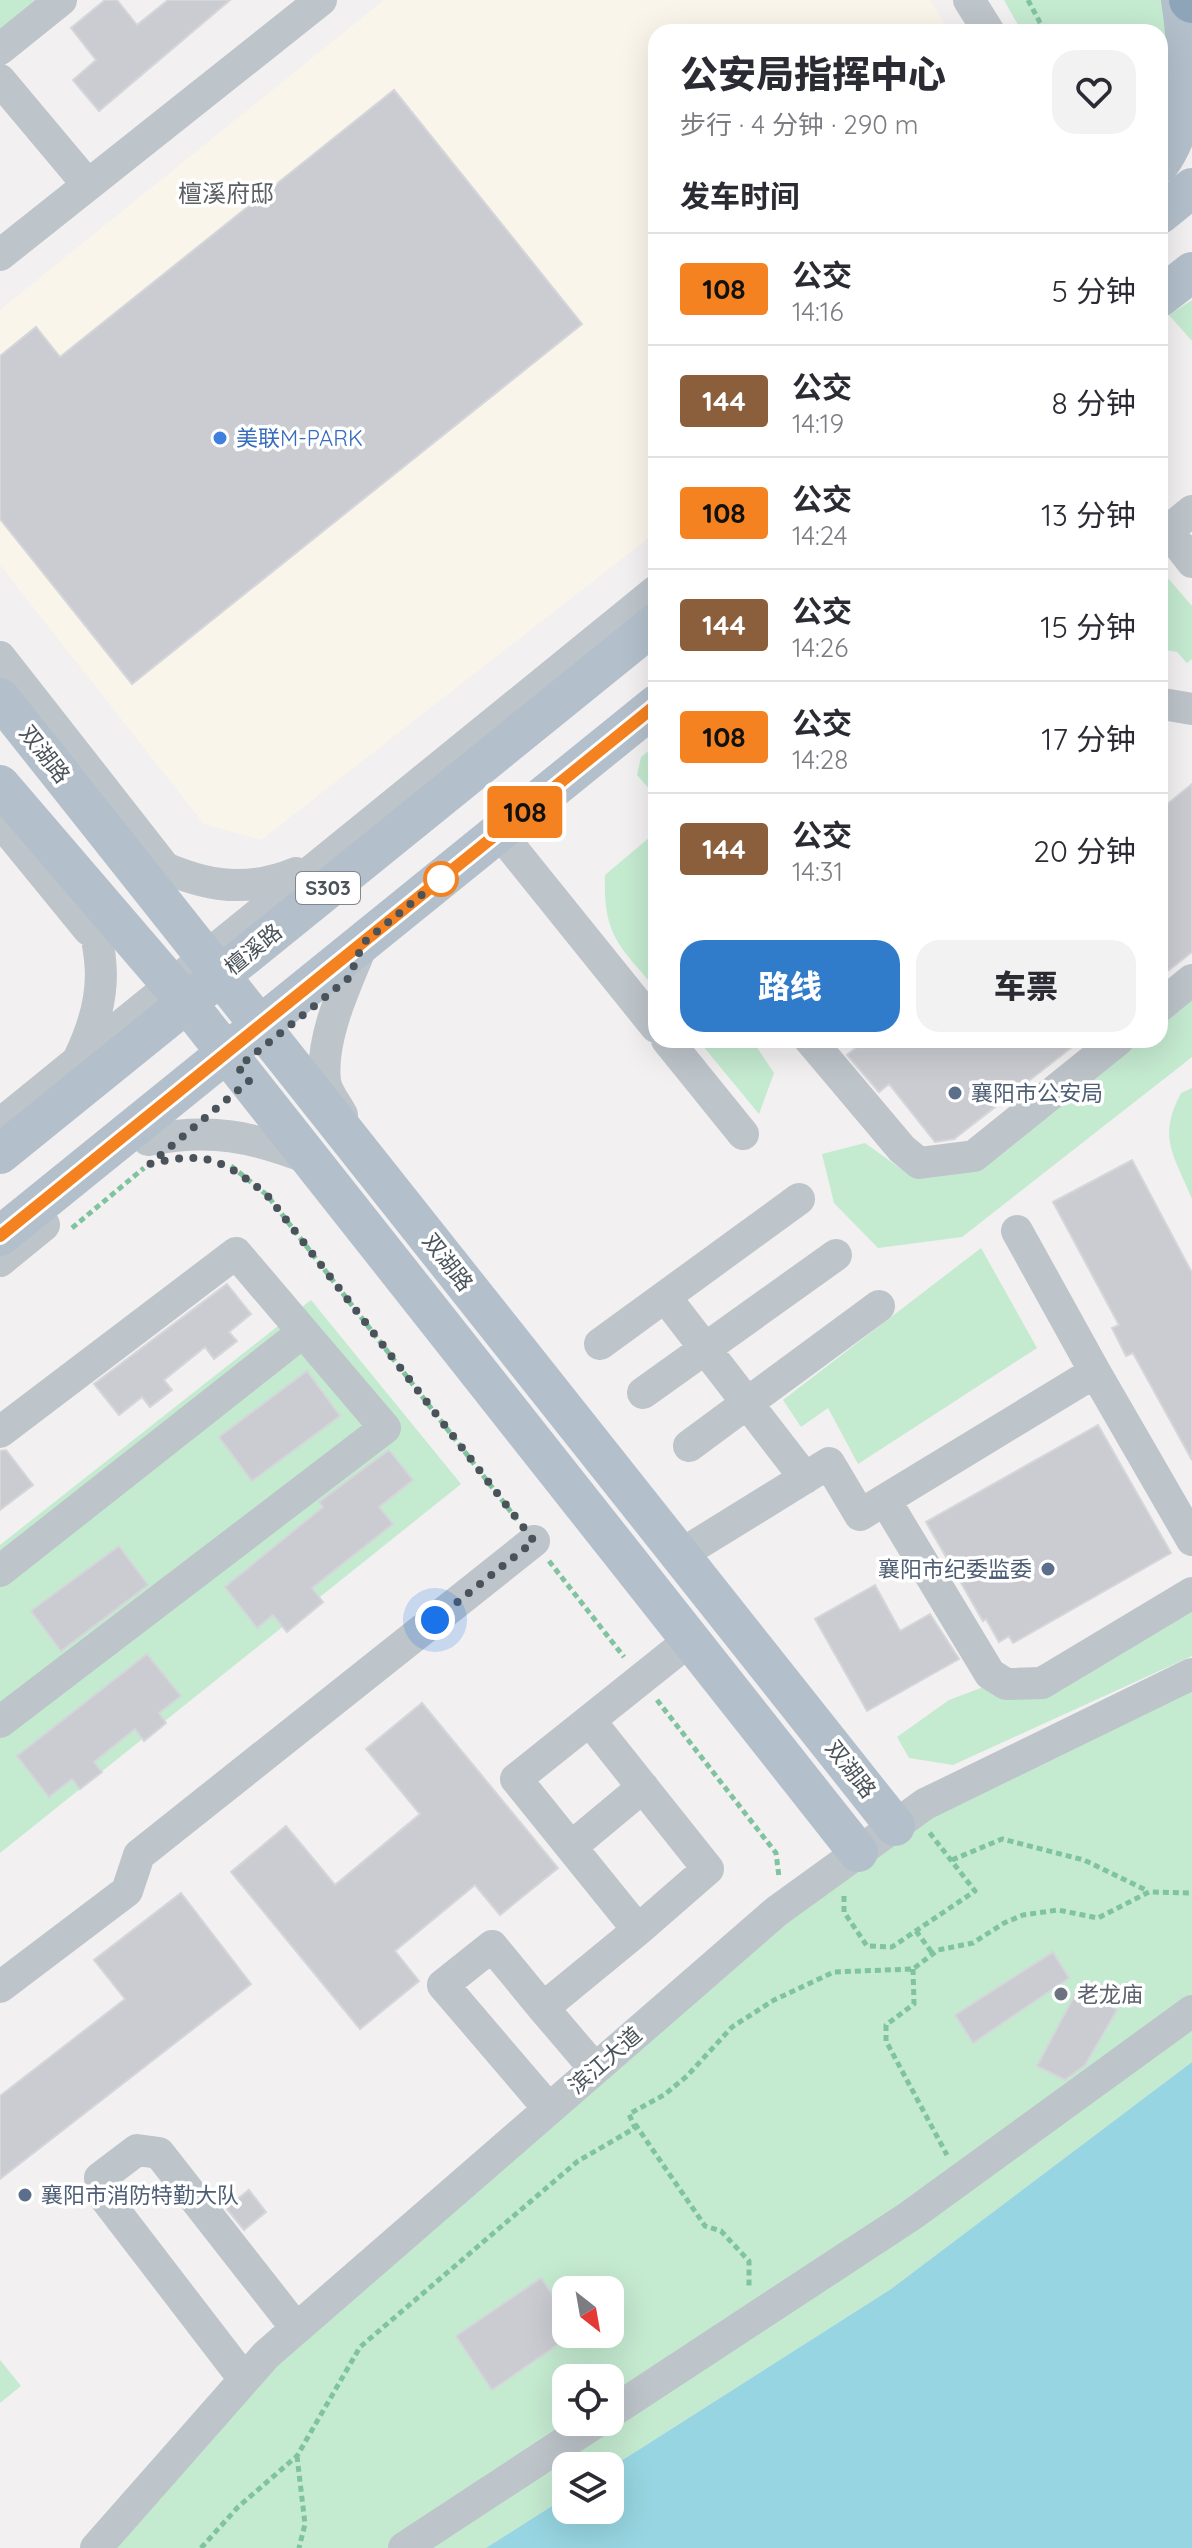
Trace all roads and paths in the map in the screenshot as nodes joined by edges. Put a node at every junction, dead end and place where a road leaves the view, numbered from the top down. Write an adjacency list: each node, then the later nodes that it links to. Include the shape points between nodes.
1 (61, 0): 8 (street)
2 (321, 0): 11 (street)
3 (969, 0): 6 (street)
4 (1028, 0): 7 (path)
5 (1181, 0): 10 (main road, via 1188,41 1183,107)
6 (984, 24)
7 (1041, 24)
8 (0, 49)
9 (0, 80): 11 (street)
10 (1168, 144)
11 (88, 185): 14 (street)
12 (1192, 188): 13 (main road)
13 (1168, 208)
14 (0, 255)
15 (1192, 272): 16 (main road)
16 (1168, 291)
17 (1192, 300): 18 (main road)
18 (1168, 317)
19 (1173, 526): 20 (street)
20 (1192, 562)
21 (648, 597): 31 (street)
22 (648, 629): 36 (main road, 檀溪路 / S303)
23 (0, 657): 32 (street)
24 (0, 698): 29 (main road, 双湖路)
25 (648, 712): 35 (main road, S303)
26 (648, 736): 30 (street)
27 (0, 785): 33 (main road, 双湖路)
28 (0, 821): 34 (street)
29 (115, 843): 32 (street); 36 (main road, 双湖路)
30 (511, 847): 35 (street); 40 (street)
31 (322, 862): 32 (street, via 267,885 213,884); 36 (street)
32 (166, 869)
33 (79, 877): 34 (street); 38 (main road, 双湖路)
34 (101, 944): 46 (street, via 102,984 93,1030)
35 (356, 960): 41 (main road, S303); 51 (street, via 337,1005 325,1082)
36 (213, 966): 38 (main road, 檀溪路 / S303); 41 (main road, 双湖路)
37 (1192, 980): 39 (street)
38 (179, 994): 45 (main road, 双湖路); 46 (street); 52 (main road, 檀溪路 / S303)
39 (1168, 1000)
40 (648, 1017)
41 (266, 1033): 45 (main road, S303); 51 (main road, 双湖路)
42 (673, 1048): 49 (street)
43 (817, 1048): 44 (street, via 919,1163 974,1156)
44 (1108, 1048)
45 (232, 1060): 50 (street); 53 (main road, 双湖路); 58 (main road, S303)
46 (78, 1061): 47 (street)
47 (0, 1124)
48 (187, 1133): 50 (street); 53 (street, via 261,1140); 56 (path)
49 (743, 1134)
50 (148, 1140): 60 (street)
51 (361, 1153): 75 (main road, 双湖路)
52 (0, 1154)
53 (310, 1159): 78 (main road, 双湖路)
54 (228, 1164): 74 (path, via 267,1195)
55 (799, 1199): 61 (street)
56 (69, 1231)
57 (1017, 1231): 66 (street)
58 (0, 1236)
59 (836, 1255): 65 (street)
60 (0, 1261)
61 (666, 1298): 64 (street); 65 (street)
62 (879, 1306): 68 (street)
63 (303, 1332): 69 (street, via 236,1253); 76 (street); 82 (street, via 385,1428)
64 (600, 1344)
65 (705, 1349): 67 (street); 68 (street)
66 (1095, 1372): 72 (street); 73 (street)
67 (643, 1393)
68 (747, 1404): 70 (street); 71 (street)
69 (0, 1432)
70 (689, 1446)
71 (805, 1478): 72 (street, via 829,1463 860,1515); 75 (street)
72 (885, 1500): 77 (street, via 990,1674 1006,1684 1042,1683)
73 (1192, 1540)
74 (534, 1541): 80 (path); 95 (street, via 139,1855 127,1891)
75 (680, 1555): 84 (main road, 双湖路)
76 (0, 1571)
77 (1192, 1593)
78 (690, 1640): 80 (street); 86 (main road, 双湖路)
79 (1192, 1674): 84 (street, 滨江大道)
80 (641, 1680): 81 (street); 88 (path, via 776,1853 779,1878)
81 (590, 1721): 83 (street); 85 (street, via 516,1779)
82 (0, 1722)
83 (643, 1787): 85 (street); 91 (street, via 708,1869)
84 (904, 1820): 86 (street, 滨江大道); 87 (path)
85 (571, 1847): 91 (street)
86 (851, 1858): 92 (path, via 844,1912 867,1946 892,1947); 98 (street, 滨江大道, via 777,1911)
87 (952, 1860): 89 (path, via 1002,1839 1084,1860); 92 (path, via 975,1891)
88 (768, 1890)
89 (1149, 1892): 90 (path); 93 (path, via 1098,1918 1058,1910 1023,1915 973,1943)
90 (1192, 1893)
91 (638, 1930): 96 (street)
92 (916, 1931): 93 (path)
93 (933, 1954): 94 (path)
94 (913, 1969): 100 (path, via 834,1972 774,2000 732,2027 664,2095); 101 (path, via 914,2004 886,2025 886,2041)
95 (0, 1987)
96 (543, 2008): 98 (street); 99 (street, via 492,1946 443,1985)
97 (1192, 2011): 101 (street)
98 (595, 2069): 99 (street, 滨江大道)
99 (549, 2109): 103 (street, 滨江大道)
100 (629, 2114): 102 (path, via 705,2226 721,2231 749,2261); 107 (path, via 635,2128 578,2161 360,2347)
101 (960, 2180): 102 (street)
102 (749, 2322): 105 (street)
103 (296, 2328): 104 (street, 滨江大道); 104 (street, via 159,2153 137,2150 100,2178 102,2194)
104 (244, 2379): 108 (street, 滨江大道)
105 (624, 2404)
106 (575, 2436): 111 (street)
107 (297, 2456): 109 (path, via 238,2507); 110 (path, via 305,2524)
108 (96, 2548)
109 (201, 2548)
110 (299, 2548)
111 (404, 2548)

